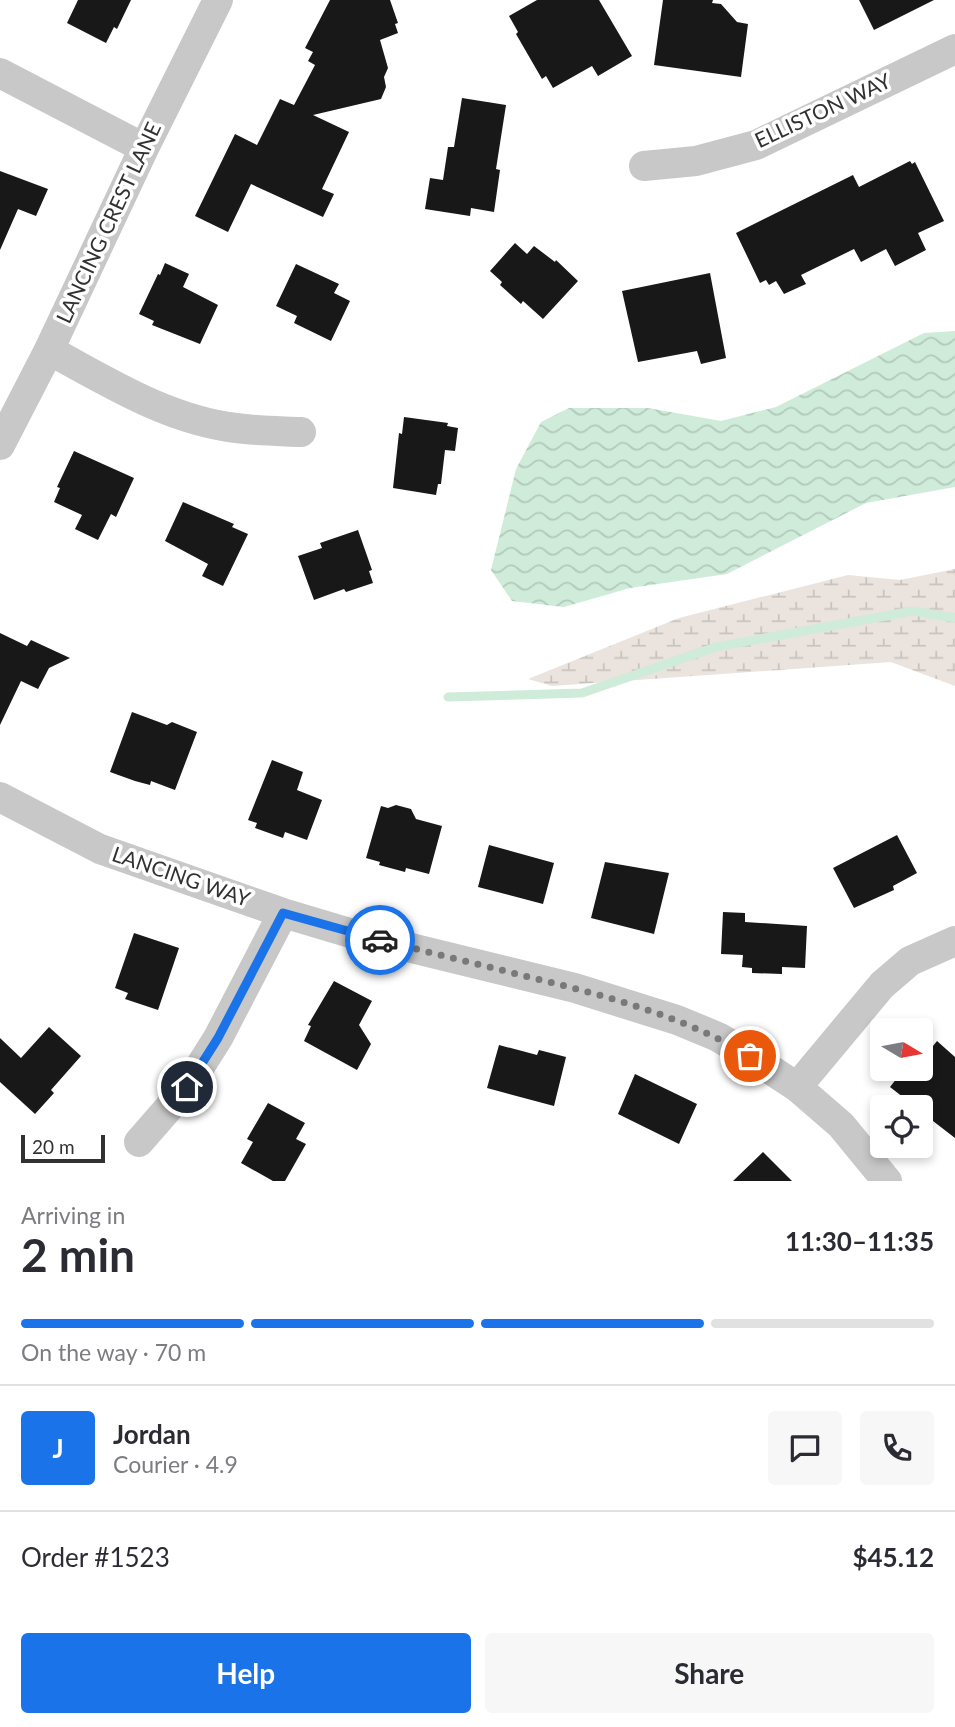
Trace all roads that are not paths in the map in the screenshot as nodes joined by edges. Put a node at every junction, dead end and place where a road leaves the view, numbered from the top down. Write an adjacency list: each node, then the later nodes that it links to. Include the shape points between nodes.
1 (218, 0): 4 (street, LANCING CREST LANE)
2 (955, 49): 5 (street, ELLISTON WAY, via 757,145 696,161)
3 (0, 73): 4 (street)
4 (144, 148): 6 (street, LANCING CREST LANE)
5 (644, 166)
6 (49, 350): 7 (street, via 175,413 235,428); 8 (street, LANCING CREST LANE)
7 (301, 432)
8 (0, 445)
9 (0, 797): 10 (street, LANCING WAY, via 100,849)
10 (283, 913): 12 (street, LANCING WAY, via 575,988 677,1020 718,1037); 13 (street, via 218,1038 187,1087)
11 (955, 941): 12 (street, via 910,961 882,985)
12 (797, 1087): 14 (street, LANCING WAY, via 841,1125)
13 (139, 1142)
14 (887, 1181)

